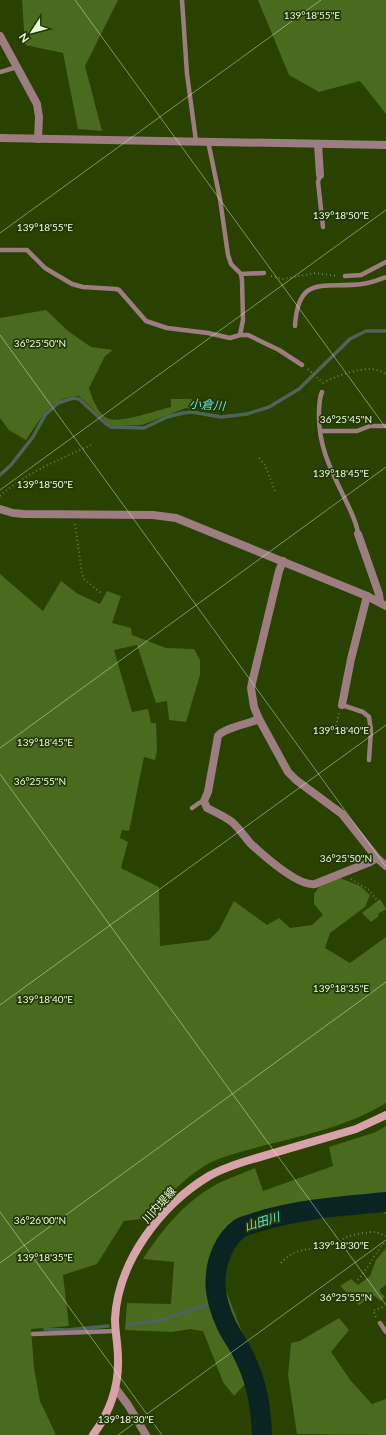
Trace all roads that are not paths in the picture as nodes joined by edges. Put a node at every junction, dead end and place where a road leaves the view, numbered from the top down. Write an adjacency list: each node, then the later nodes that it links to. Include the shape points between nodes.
1 (182, 0): 7 (lane)
2 (0, 36): 3 (street)
3 (18, 67): 4 (lane); 6 (street, via 37,104)
4 (0, 72)
5 (0, 138): 6 (street)
6 (38, 139): 7 (street)
7 (196, 141): 8 (street)
8 (208, 141): 9 (street); 16 (lane, via 228,255 231,264)
9 (318, 144): 10 (street); 11 (street)
10 (386, 145)
11 (320, 176): 12 (lane, via 318,182)
12 (323, 227)
13 (0, 250): 20 (lane, via 27,250 45,268 78,286 119,290 146,321 167,328 230,338)
14 (386, 262): 17 (lane, via 361,275)
15 (264, 273): 16 (lane)
16 (241, 274): 20 (lane, via 243,302)
17 (344, 276)
18 (386, 277): 19 (lane, via 360,284 321,285 312,289 298,303)
19 (295, 326)
20 (240, 335): 21 (lane, via 248,335 280,350)
21 (302, 365)
22 (322, 392): 24 (lane)
23 (386, 426): 24 (lane, via 370,426 357,431)
24 (320, 431): 26 (lane, via 327,462 349,508)
25 (0, 509): 27 (street, via 24,514 153,515 176,518)
26 (358, 534): 29 (street)
27 (283, 561): 28 (street); 31 (street, via 252,683)
28 (367, 596): 29 (street); 30 (street)
29 (383, 604)
30 (342, 705): 32 (lane, via 363,712 369,717)
31 (258, 719): 33 (street, via 223,731 218,736 208,792); 35 (street, via 288,772 342,814)
32 (369, 760)
33 (204, 801): 34 (lane); 35 (street, via 207,808 230,820 250,842 302,883 315,884)
34 (192, 808)
35 (377, 858): 36 (street)
36 (386, 866)
37 (386, 1115): 39 (main road, 川内堤線, via 356,1130 225,1168 184,1193 155,1224 128,1266 117,1304)
38 (380, 1323): 40 (lane)
39 (116, 1331): 41 (lane); 42 (main road, 川内堤線)
40 (386, 1332)
41 (32, 1334)
42 (116, 1389): 43 (main road, 川内堤線, via 107,1412); 44 (street)
43 (93, 1435)
44 (146, 1435)

